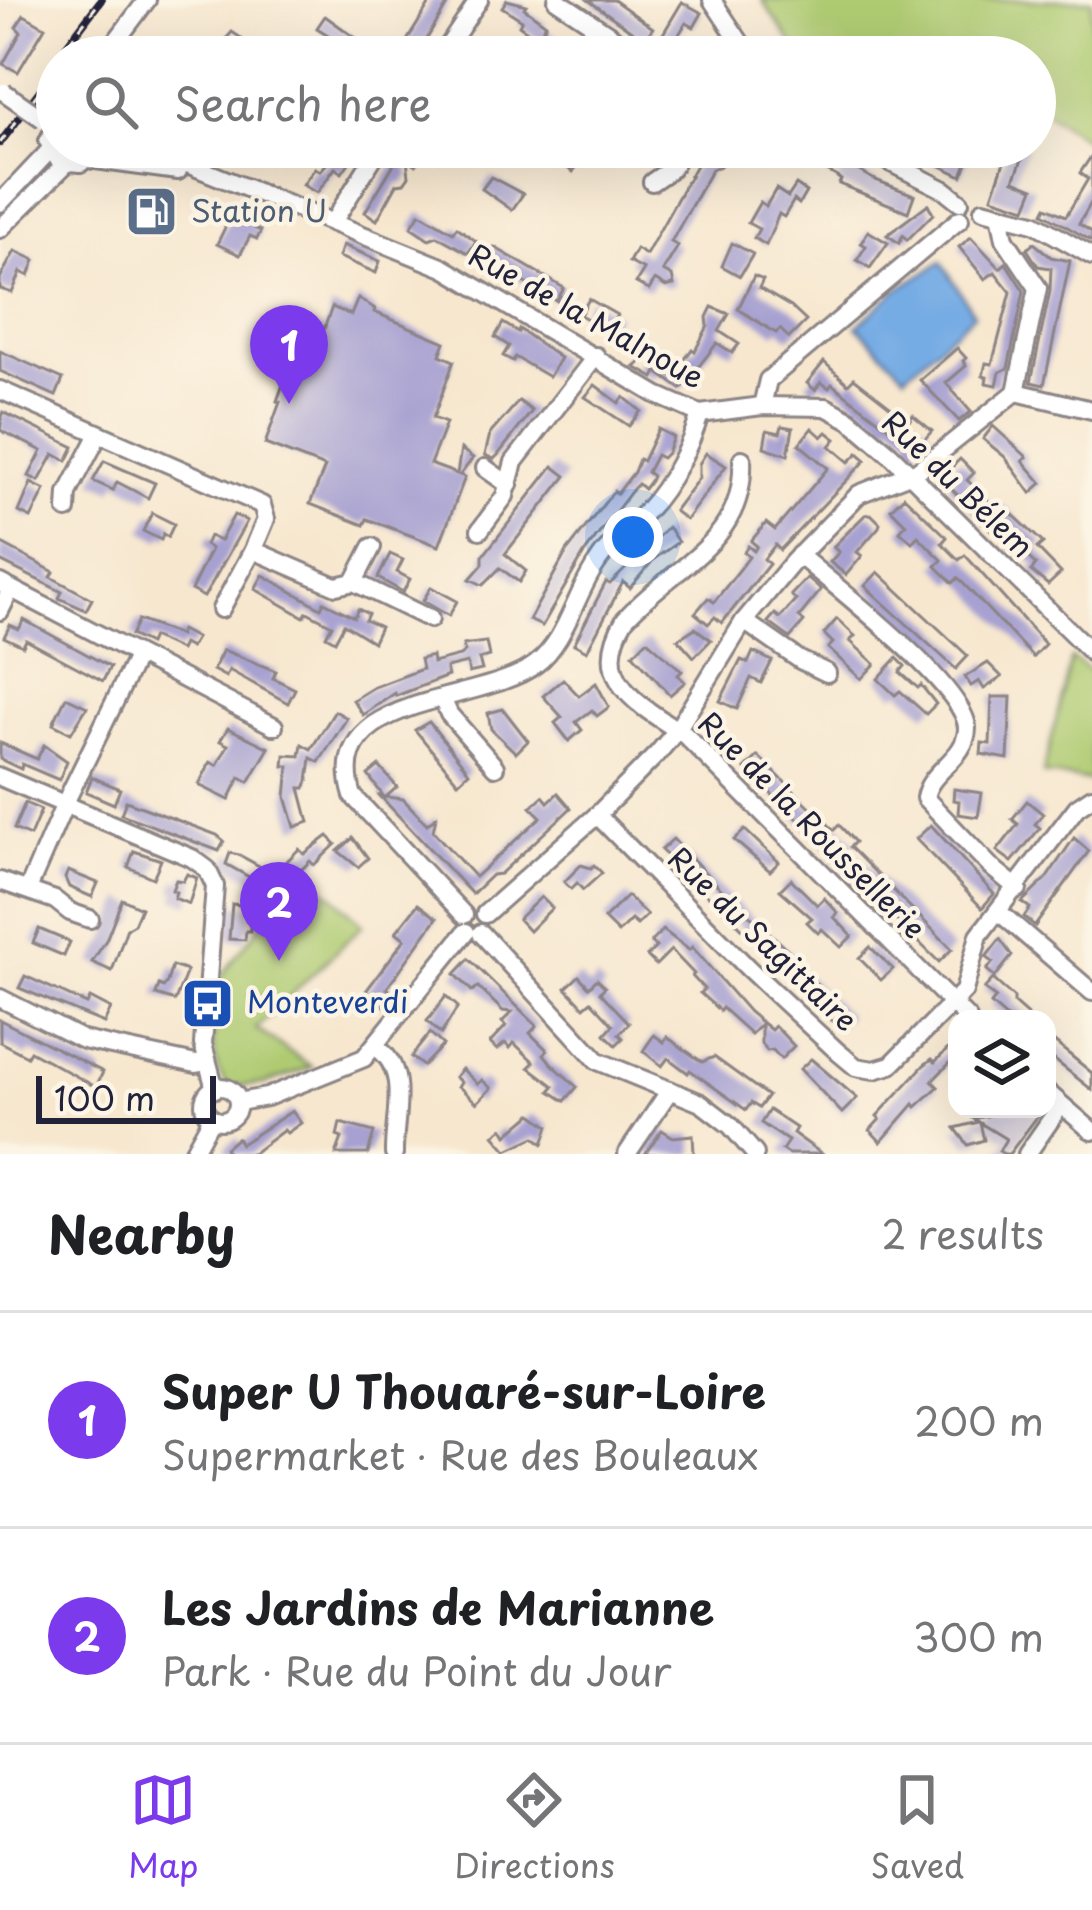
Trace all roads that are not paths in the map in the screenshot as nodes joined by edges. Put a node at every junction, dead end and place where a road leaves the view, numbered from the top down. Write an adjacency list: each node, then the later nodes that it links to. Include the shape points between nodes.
1 (148, 0): 6 (street); 7 (street)
2 (479, 0): 8 (street)
3 (557, 0): 5 (street)
4 (712, 0): 9 (street)
5 (592, 25)
6 (120, 36)
7 (130, 36)
8 (455, 36)
9 (734, 36)
10 (2, 91): 11 (street, bridge)
11 (36, 113)
12 (36, 165): 19 (street)
13 (62, 168): 23 (street)
14 (192, 168): 22 (street, Rue de la Malnoue)
15 (367, 168): 22 (street)
16 (672, 168): 18 (street)
17 (893, 168): 20 (street)
18 (652, 182)
19 (0, 203)
20 (960, 211): 21 (street, via 975,199); 28 (street, via 768,380)
21 (992, 212): 24 (street, via 1034,223); 27 (street, via 1038,288)
22 (332, 222): 25 (street, Rue de la Malnoue, via 444,268)
23 (0, 229)
24 (1092, 256)
25 (596, 356): 30 (street, Rue de la Malnoue); 35 (street, via 514,462)
26 (0, 390): 31 (street)
27 (1016, 392): 29 (street); 34 (street)
28 (762, 406): 30 (street, Rue de la Malnoue); 34 (street, Rue du Bélem, via 826,407)
29 (1092, 410)
30 (700, 414): 50 (street, via 653,504 598,560 539,662)
31 (99, 434): 36 (street, via 68,493); 39 (street, via 262,505 266,519)
32 (742, 459): 52 (street, Rue de la Roussellerie, via 739,504 724,530 640,602 615,635 615,671 632,702)
33 (485, 469): 35 (street)
34 (910, 473): 40 (street, via 859,494); 47 (street, Rue du Bélem)
35 (509, 485): 37 (street)
36 (68, 510)
37 (480, 530)
38 (372, 548): 41 (street)
39 (253, 550): 41 (street, via 336,586); 43 (street)
40 (799, 555): 46 (street); 60 (street, via 963,710 962,749 925,798)
41 (354, 582): 45 (street)
42 (6, 586): 44 (street); 48 (street)
43 (221, 609)
44 (0, 611)
45 (430, 619)
46 (744, 621): 49 (street); 52 (street)
47 (1092, 652)
48 (137, 656): 51 (street); 56 (street)
49 (827, 673)
50 (442, 698): 53 (street); 63 (street, via 385,717 361,735 346,776 353,796)
51 (274, 726)
52 (677, 730): 57 (street); 66 (street, Rue de la Roussellerie)
53 (495, 767)
54 (0, 778): 56 (street)
55 (1092, 796): 60 (street)
56 (64, 804): 59 (street); 69 (street, via 207,868 215,886)
57 (597, 815): 63 (street); 66 (street, Rue du Sagittaire, via 856,1067 890,1065)
58 (0, 881): 59 (street)
59 (28, 889): 62 (street)
60 (1018, 889): 61 (street)
61 (999, 912): 64 (street); 66 (street, via 980,935)
62 (90, 919)
63 (474, 923): 68 (street); 71 (street, via 598,1061)
64 (1092, 992)
65 (0, 998): 69 (street, via 82,1040)
66 (952, 1005): 67 (street, Rue de la Roussellerie)
67 (958, 1010)
68 (376, 1047): 73 (street, via 304,1083); 78 (street, via 399,1079)
69 (207, 1062): 70 (street)
70 (215, 1089): 73 (street, via 230,1090); 74 (street, via 205,1100)
71 (670, 1090): 79 (street); 80 (street, via 700,1103)
72 (1056, 1100): 76 (street)
73 (238, 1102): 74 (street, via 233,1117)
74 (212, 1118): 77 (street)
75 (1044, 1118): 81 (street)
76 (1092, 1131)
77 (198, 1152)
78 (394, 1154)
79 (627, 1154)
80 (755, 1154)
81 (1027, 1154)

